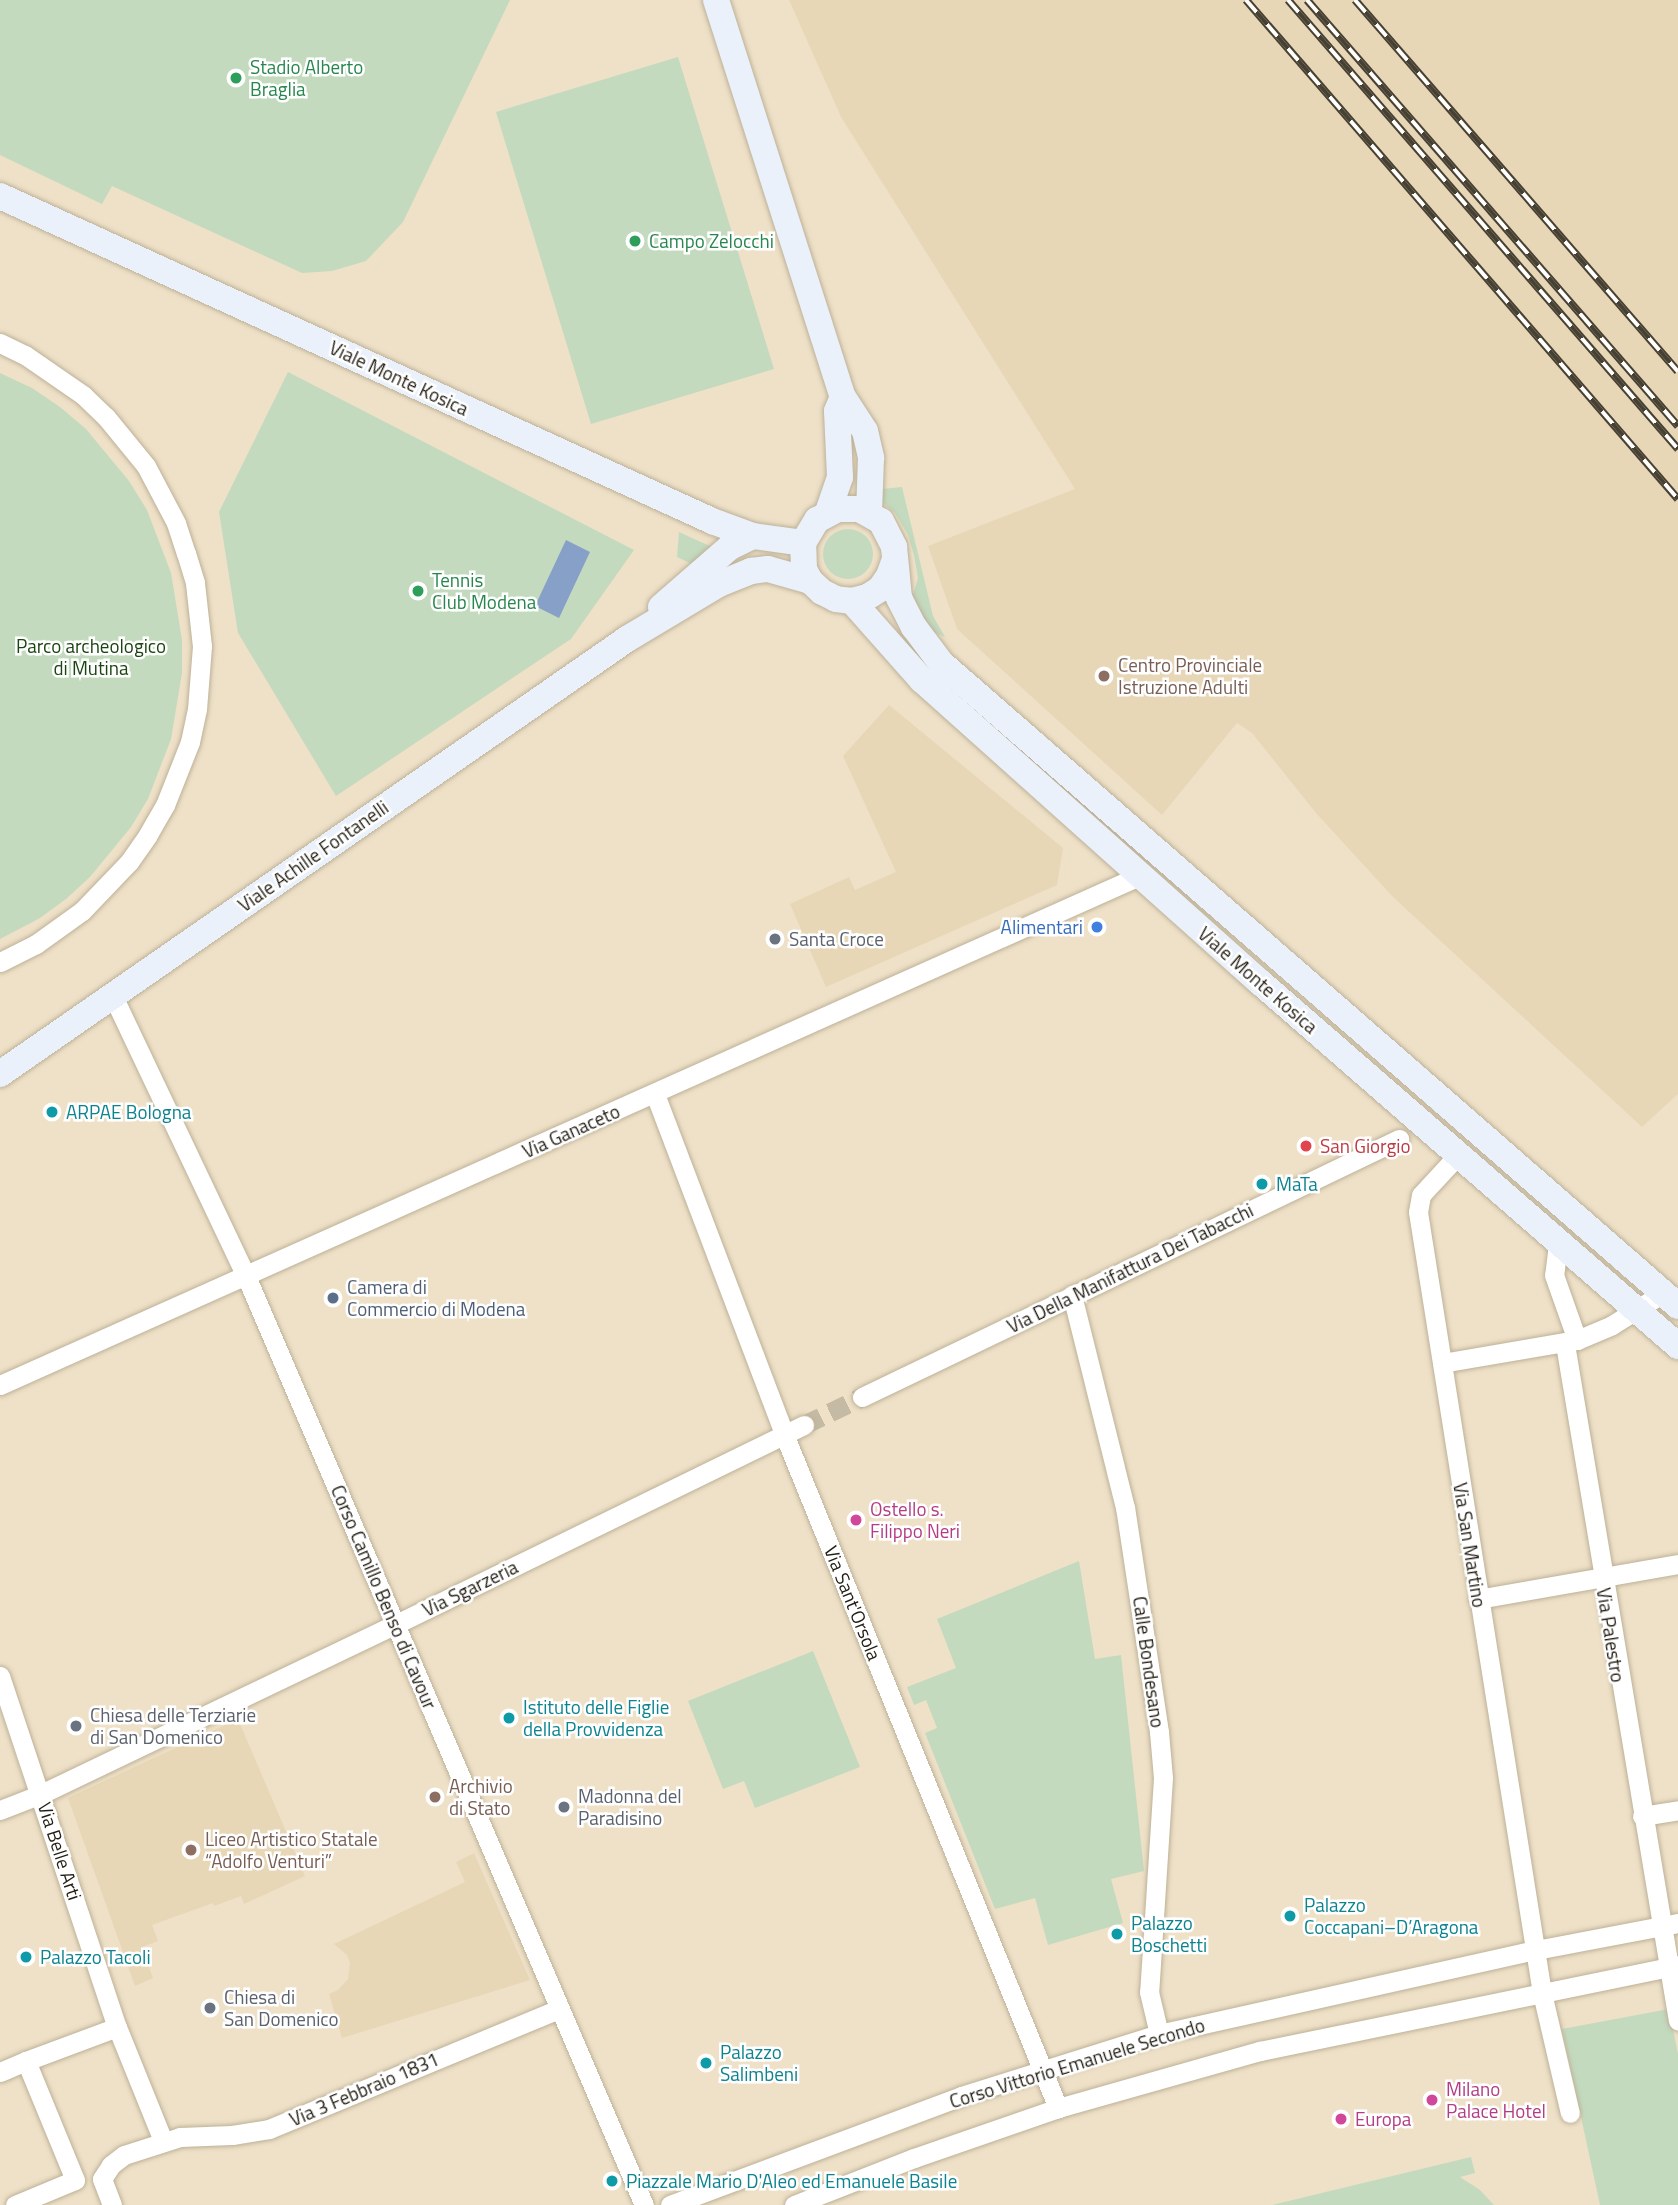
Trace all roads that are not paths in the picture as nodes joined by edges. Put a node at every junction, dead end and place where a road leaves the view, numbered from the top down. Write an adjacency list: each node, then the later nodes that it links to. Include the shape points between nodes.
1 (716, 0): 4 (street)
2 (0, 196): 7 (street, Viale Monte Kosica, via 712,522)
3 (0, 343): 14 (street, via 83,395 146,467 187,552 202,646 190,742 148,835 122,871 82,911 36,944)
4 (843, 397): 5 (street, via 837,411 840,477); 6 (street, via 865,431 871,458)
5 (828, 512): 6 (street, via 849,508); 8 (street, via 808,530)
6 (870, 513): 9 (street, Viale Monte Kosica, via 890,533)
7 (753, 536): 8 (street, Viale Monte Kosica); 12 (street, Viale Achille Fontanelli, via 696,573)
8 (803, 543): 10 (street, via 804,569)
9 (894, 562): 11 (street, via 880,589); 23 (street, Viale Monte Kosica, via 899,598 941,663)
10 (810, 581): 11 (street, via 821,593); 12 (street, Viale Achille Fontanelli, via 768,569 751,571 719,584)
11 (852, 601): 13 (street, Viale Monte Kosica, via 922,680)
12 (626, 639): 15 (street, Viale Achille Fontanelli)
13 (1141, 875): 17 (street, Via Ganaceto); 19 (street, Viale Monte Kosica)
14 (0, 962)
15 (112, 994): 16 (street, Viale Achille Fontanelli); 21 (street, Corso Camillo Benso di Cavour)
16 (0, 1074)
17 (655, 1094): 21 (street, Via Ganaceto); 31 (street, Via Sant'Orsola)
18 (1399, 1139): 22 (street, Via Della Manifattura Dei Tabacchi)
19 (1458, 1155): 20 (street, Viale Monte Kosica); 27 (street, Via San Martino, via 1418,1202)
20 (1558, 1244): 24 (street, Viale Monte Kosica); 25 (street, Via Palestro, via 1554,1275)
21 (246, 1276): 28 (street, Via Ganaceto); 35 (street, Corso Camillo Benso di Cavour)
22 (1072, 1295): 29 (street, Via Della Manifattura Dei Tabacchi); 48 (street, Calle Bondesano, via 1125,1507 1162,1766 1149,1992)
23 (1671, 1300): 24 (street)
24 (1637, 1310): 25 (street); 26 (street, Viale Monte Kosica)
25 (1571, 1342): 27 (street); 33 (street, Via Palestro)
26 (1678, 1346)
27 (1442, 1363): 34 (street, Via San Martino)
28 (0, 1385)
29 (862, 1397)
30 (804, 1425): 31 (street)
31 (784, 1434): 35 (street, Via Sgarzeria); 50 (street, Via Sant'Orsola)
32 (1678, 1564): 33 (street)
33 (1602, 1579): 34 (street); 40 (street, Via Palestro)
34 (1478, 1599): 42 (street, Via San Martino)
35 (397, 1624): 37 (street, Via Sgarzeria); 45 (street, Corso Camillo Benso di Cavour)
36 (0, 1676): 37 (street, Via Belle Arti)
37 (41, 1794): 38 (street, Via Sgarzeria); 47 (street, Via Belle Arti)
38 (0, 1810)
39 (1678, 1810): 40 (street)
40 (1642, 1816): 41 (street, Via Palestro)
41 (1669, 1925): 42 (street, Corso Vittorio Emanuele Secondo); 43 (street)
42 (1536, 1950): 44 (street); 48 (street, Corso Vittorio Emanuele Secondo)
43 (1673, 1966): 44 (street, Corso Vittorio Emanuele Secondo); 46 (street)
44 (1542, 1993): 52 (street, Corso Vittorio Emanuele Secondo, via 1260,2051); 53 (street)
45 (559, 2009): 54 (street, Via 3 Febbraio 1831, via 269,2129); 57 (street, Corso Camillo Benso di Cavour)
46 (1678, 2021)
47 (117, 2027): 49 (street); 54 (street, Via Belle Arti)
48 (1159, 2034): 50 (street, Corso Vittorio Emanuele Secondo)
49 (26, 2062): 51 (street); 55 (street, via 75,2180)
50 (1042, 2070): 52 (street, Via Sant'Orsola); 58 (street, Corso Vittorio Emanuele Secondo)
51 (0, 2072)
52 (1058, 2108): 59 (street, Corso Vittorio Emanuele Secondo)
53 (1570, 2113)
54 (163, 2141): 56 (street, Via 3 Febbraio 1831, via 124,2155 111,2165 102,2179)
55 (15, 2205)
56 (112, 2205)
57 (644, 2205)
58 (670, 2205)
59 (794, 2205)

